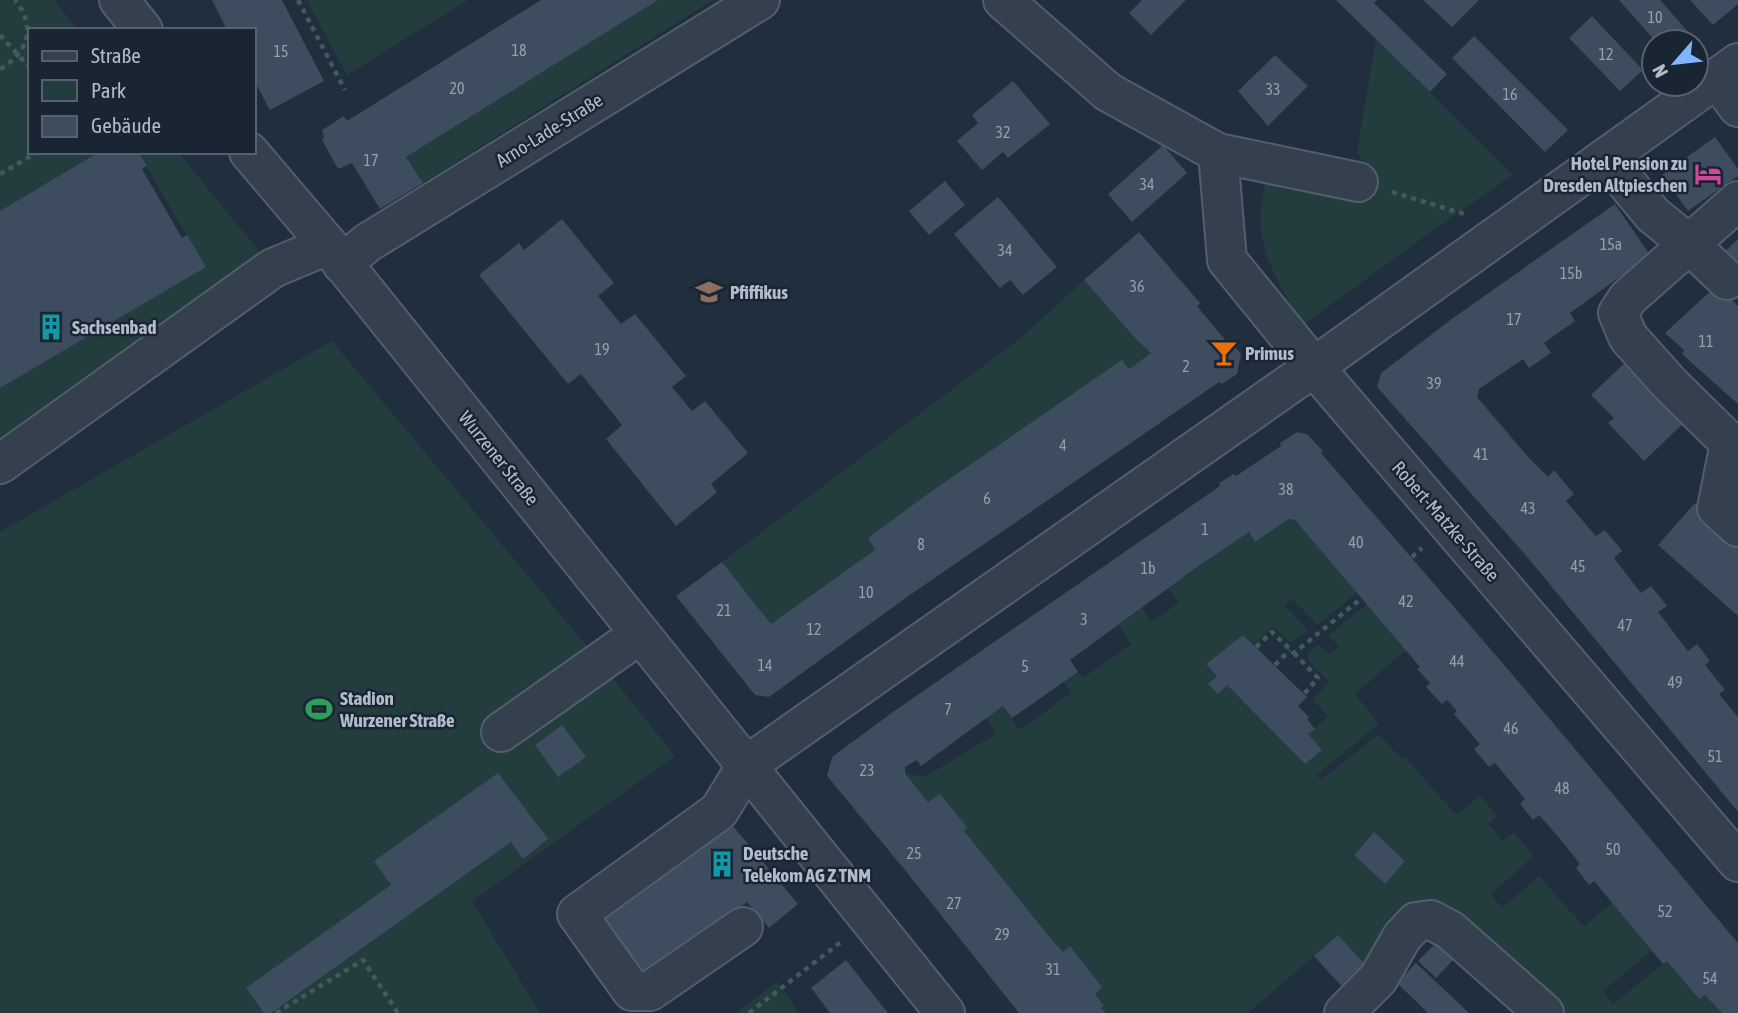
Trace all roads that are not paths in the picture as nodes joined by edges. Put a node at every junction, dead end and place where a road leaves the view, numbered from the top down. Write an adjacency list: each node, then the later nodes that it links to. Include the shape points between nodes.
1 (119, 0): 4 (street)
2 (760, 0): 12 (street, Arno-Lade-Straße, via 367,243)
3 (1003, 0): 6 (street, via 1108,92)
4 (141, 28)
5 (1731, 82): 8 (street)
6 (1218, 153): 9 (street); 14 (street, Robert-Matzke-Straße, via 1227,260)
7 (251, 154): 12 (street, Wurzener Straße)
8 (1606, 158): 11 (street, via 1653,215); 14 (street)
9 (1358, 181)
10 (1738, 201): 11 (street)
11 (1689, 244): 13 (street); 16 (street, via 1628,298 1618,313 1628,337 1730,443 1717,508)
12 (335, 254): 15 (street, Arno-Lade-Straße, via 273,268); 17 (street, Wurzener Straße)
13 (1727, 280)
14 (1314, 367): 19 (street); 20 (street, Robert-Matzke-Straße)
15 (0, 464)
16 (1738, 527)
17 (640, 634): 18 (street); 19 (street, Wurzener Straße)
18 (501, 732)
19 (747, 765): 21 (street, via 719,811 577,914 632,991 650,991); 23 (street, Wurzener Straße)
20 (1738, 862)
21 (743, 927)
22 (1378, 996): 24 (street); 25 (street, via 1402,937 1416,922 1431,920 1450,930)
23 (945, 1013)
24 (1344, 1013)
25 (1544, 1013)

